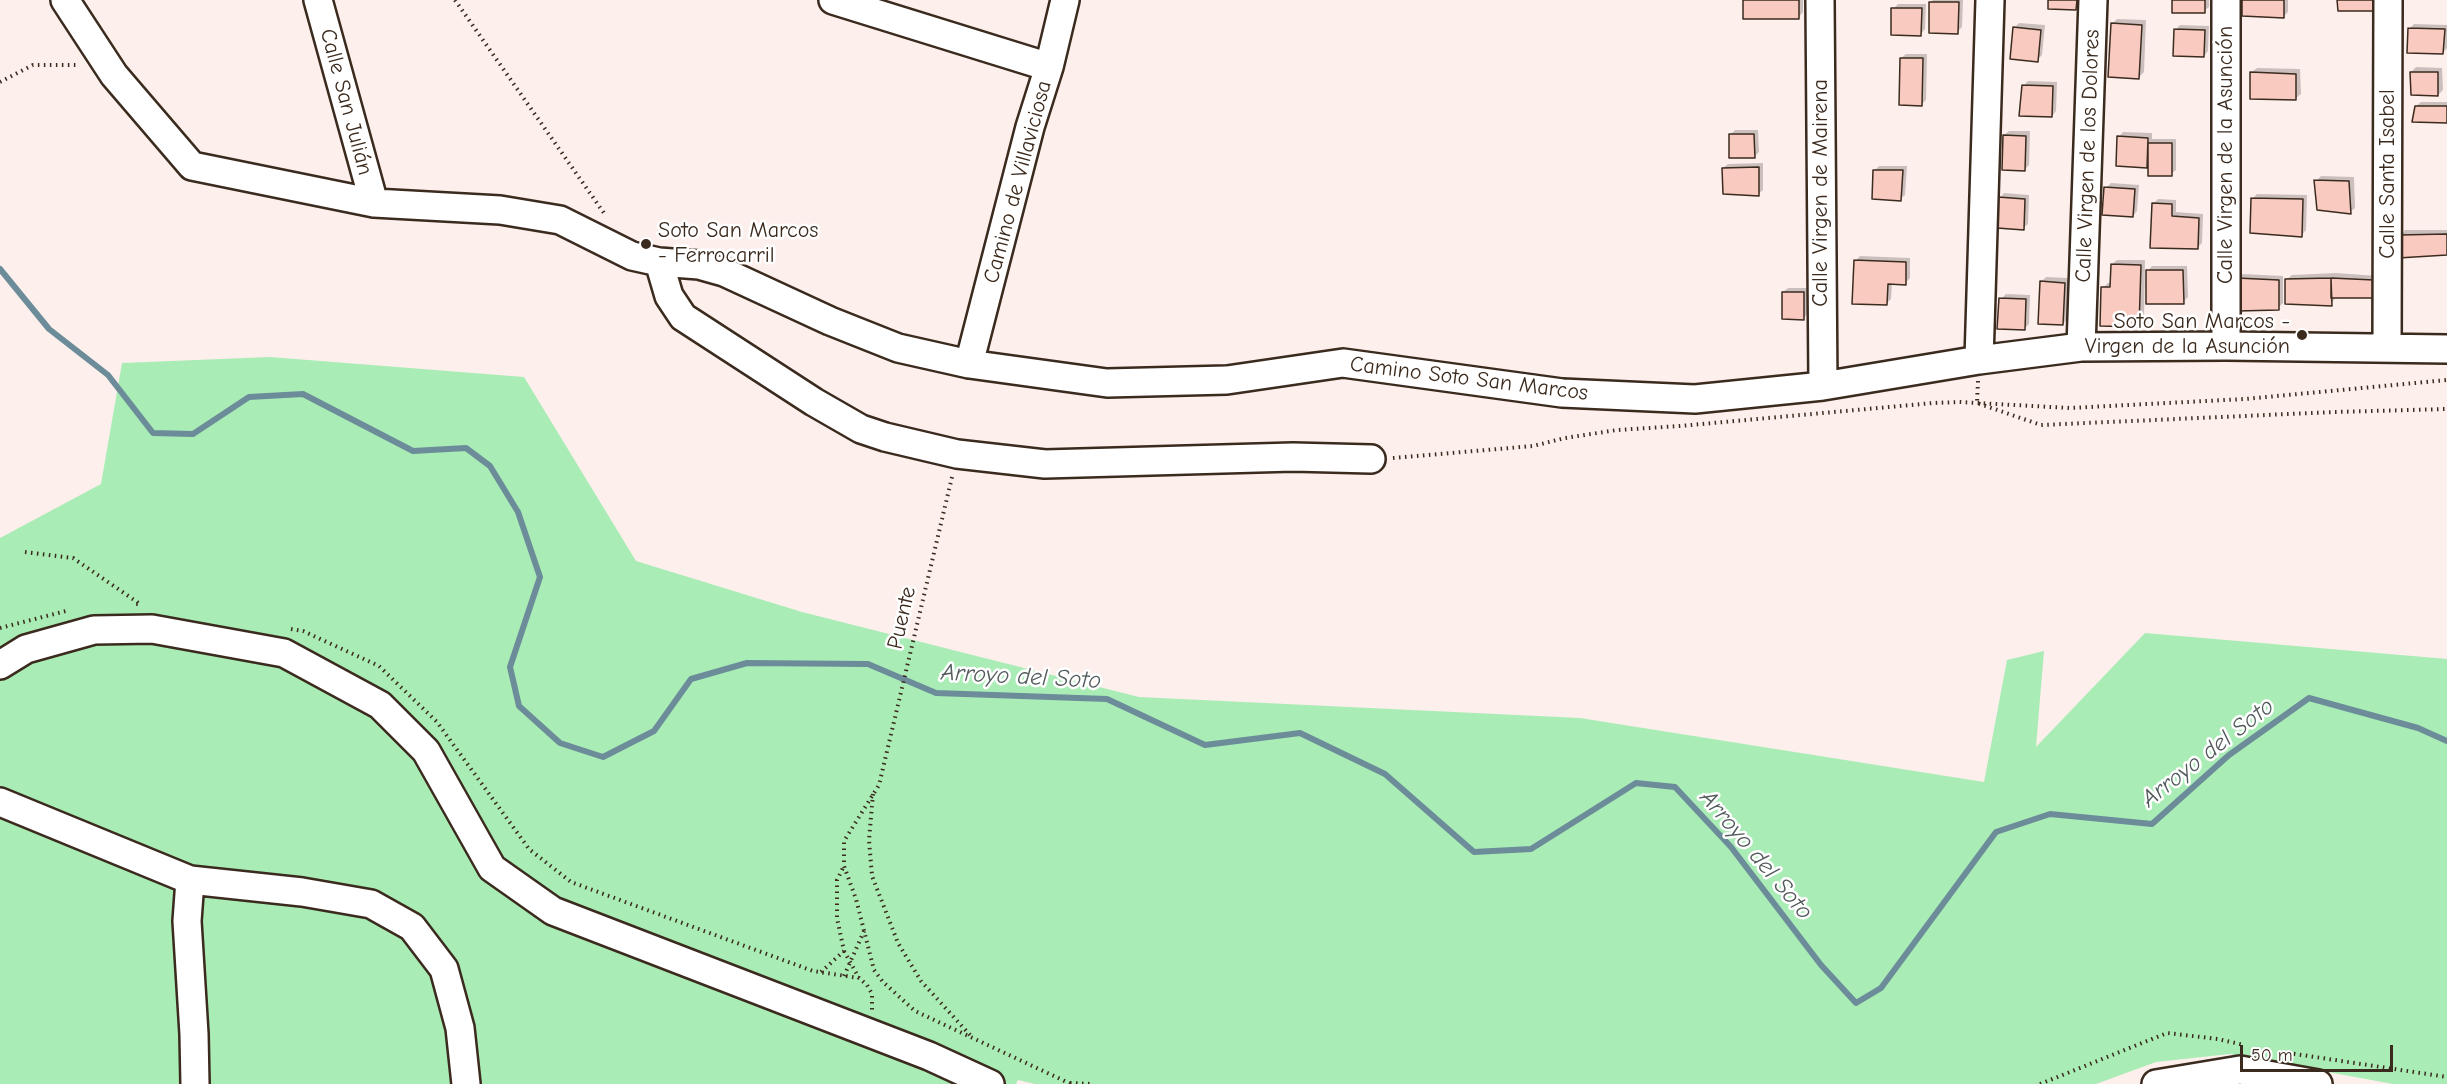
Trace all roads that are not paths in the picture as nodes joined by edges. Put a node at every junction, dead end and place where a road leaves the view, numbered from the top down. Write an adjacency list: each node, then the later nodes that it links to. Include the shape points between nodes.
1 (65, 0): 11 (street, Camino Soto San Marcos, via 114,75 192,166)
2 (318, 0): 11 (street, Calle San Julián)
3 (832, 0): 10 (street)
4 (1065, 0): 10 (street, Camino de Villaviciosa)
5 (1820, 0): 19 (street, Calle Virgen de Mairena)
6 (1990, 0): 17 (street)
7 (2093, 0): 14 (street, Calle Virgen de los Dolores)
8 (2226, 0): 13 (street, Calle Virgen de la Asunción)
9 (2388, 0): 15 (street, Calle Santa Isabel)
10 (1049, 67): 18 (street, Camino de Villaviciosa)
11 (374, 203): 12 (street, Camino Soto San Marcos, via 500,210 561,220 616,250)
12 (659, 262): 18 (street, Camino Soto San Marcos, via 699,265 724,272 898,348); 20 (street, via 674,306 691,323 861,429 914,445 1045,464 1293,457)
13 (2226, 346): 14 (street, Camino Soto San Marcos); 15 (street, Camino Soto San Marcos)
14 (2081, 347): 17 (street, Camino Soto San Marcos)
15 (2387, 348): 16 (street, Camino Soto San Marcos)
16 (2447, 349)
17 (1979, 360): 19 (street, Camino Soto San Marcos)
18 (969, 364): 19 (street, Camino Soto San Marcos, via 1107,383 1227,380 1343,363 1563,393 1695,399)
19 (1823, 386)
20 (1371, 459)
21 (0, 665): 27 (street, via 26,649 94,630 152,629 284,653 380,705 426,750 492,868 554,911 929,1056)
22 (0, 802): 23 (street)
23 (190, 880): 25 (street, via 187,921); 26 (street, via 371,904 412,927 444,969 460,1028)
24 (2277, 1070): 28 (street, via 2240,1070); 29 (street)
25 (195, 1084)
26 (466, 1084)
27 (990, 1084)
28 (2156, 1084)
29 (2318, 1084)

